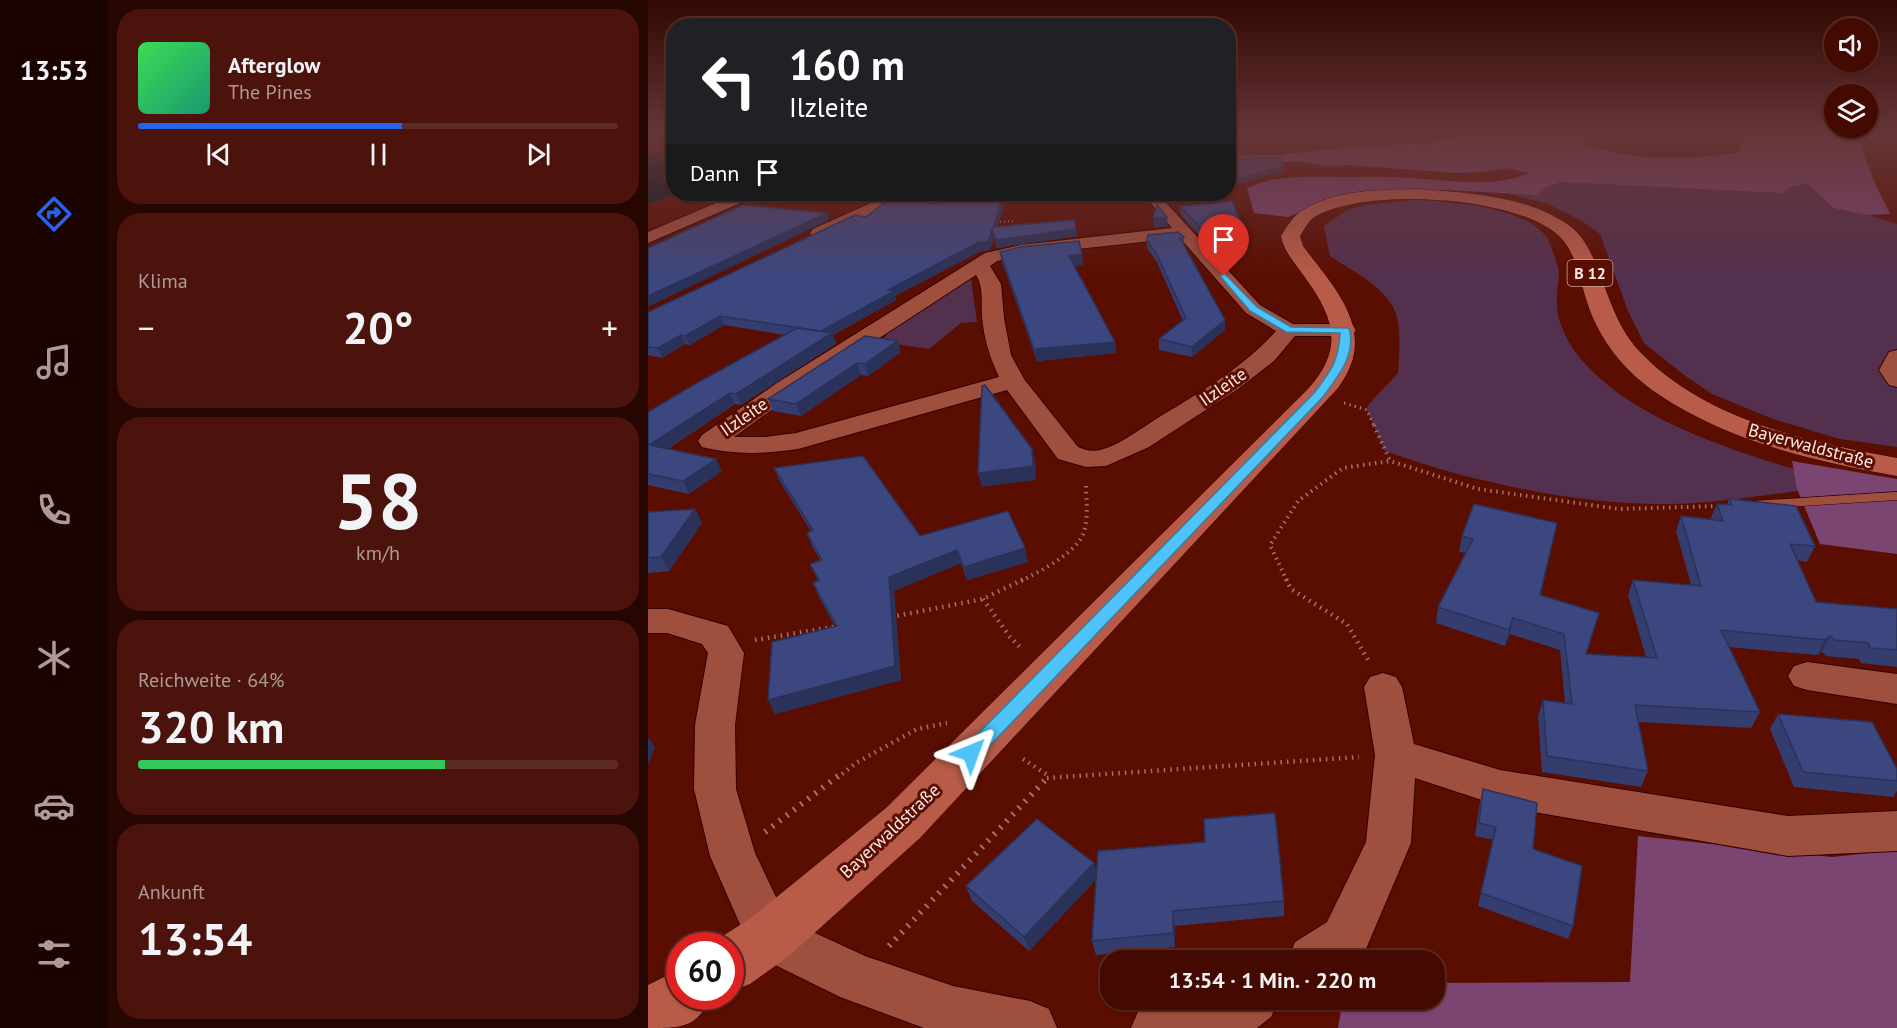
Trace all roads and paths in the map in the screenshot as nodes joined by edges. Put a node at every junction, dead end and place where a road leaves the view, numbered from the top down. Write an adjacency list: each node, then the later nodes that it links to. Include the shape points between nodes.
1 (733, 201): 8 (street)
2 (877, 201): 9 (street)
3 (928, 201): 5 (street)
4 (1157, 201): 7 (street)
5 (939, 202)
6 (991, 222): 10 (path, via 1012,221)
7 (1186, 232): 10 (street, Ilzleite); 12 (street, via 1253,309)
8 (648, 238)
9 (807, 238)
10 (1021, 250): 11 (street, Ilzleite, via 997,255)
11 (980, 265): 16 (street, via 991,284 1000,355); 16 (street, Ilzleite, via 786,388 711,441 732,447 798,441)
12 (1289, 330): 13 (street); 18 (street, Ilzleite, via 1266,356 1220,391 1140,441 1106,458)
13 (1345, 330): 17 (main road, Bayerwaldstraße, via 1344,352 1337,369); 20 (main road, Bayerwaldstraße / B 12, via 1293,247 1290,236 1296,221 1316,209 1383,195 1434,194 1498,202 1537,214 1566,232 1583,255 1599,305 1620,347 1665,387 1708,413 1778,441)
14 (1897, 357): 15 (street, via 1891,370)
15 (1897, 380)
16 (1012, 381): 18 (street, via 1068,453)
17 (1318, 395): 19 (path, via 1367,410); 38 (main road, Bayerwaldstraße, via 903,823)
18 (1086, 459): 23 (path, via 1086,519 1080,540 1048,568)
19 (1390, 461): 22 (path, via 1478,489 1619,509); 30 (path, via 1343,468 1298,501 1270,545 1291,590 1347,624)
20 (1897, 467)
21 (1897, 496): 22 (lane)
22 (1752, 505)
23 (983, 599): 24 (path); 28 (path)
24 (884, 618)
25 (648, 621): 27 (street, via 668,621 715,635)
26 (841, 626): 27 (path)
27 (722, 646): 37 (street, via 726,653 716,725 715,789)
28 (1023, 649)
29 (1807, 676): 31 (street)
30 (1383, 687): 33 (street)
31 (1897, 689)
32 (952, 722): 37 (path, via 917,729 856,763)
33 (1396, 755): 35 (path); 36 (street, via 1500,788 1788,836); 39 (street, via 1388,843 1345,939)
34 (1023, 759): 35 (path)
35 (1049, 776): 40 (path)
36 (1897, 831)
37 (733, 856): 38 (street)
38 (750, 950): 40 (street)
39 (1328, 950)
40 (858, 980): 44 (street, via 952,1012)
41 (666, 1007): 43 (main road)
42 (1236, 1010): 45 (street)
43 (648, 1019)
44 (1030, 1028)
45 (1158, 1028)

